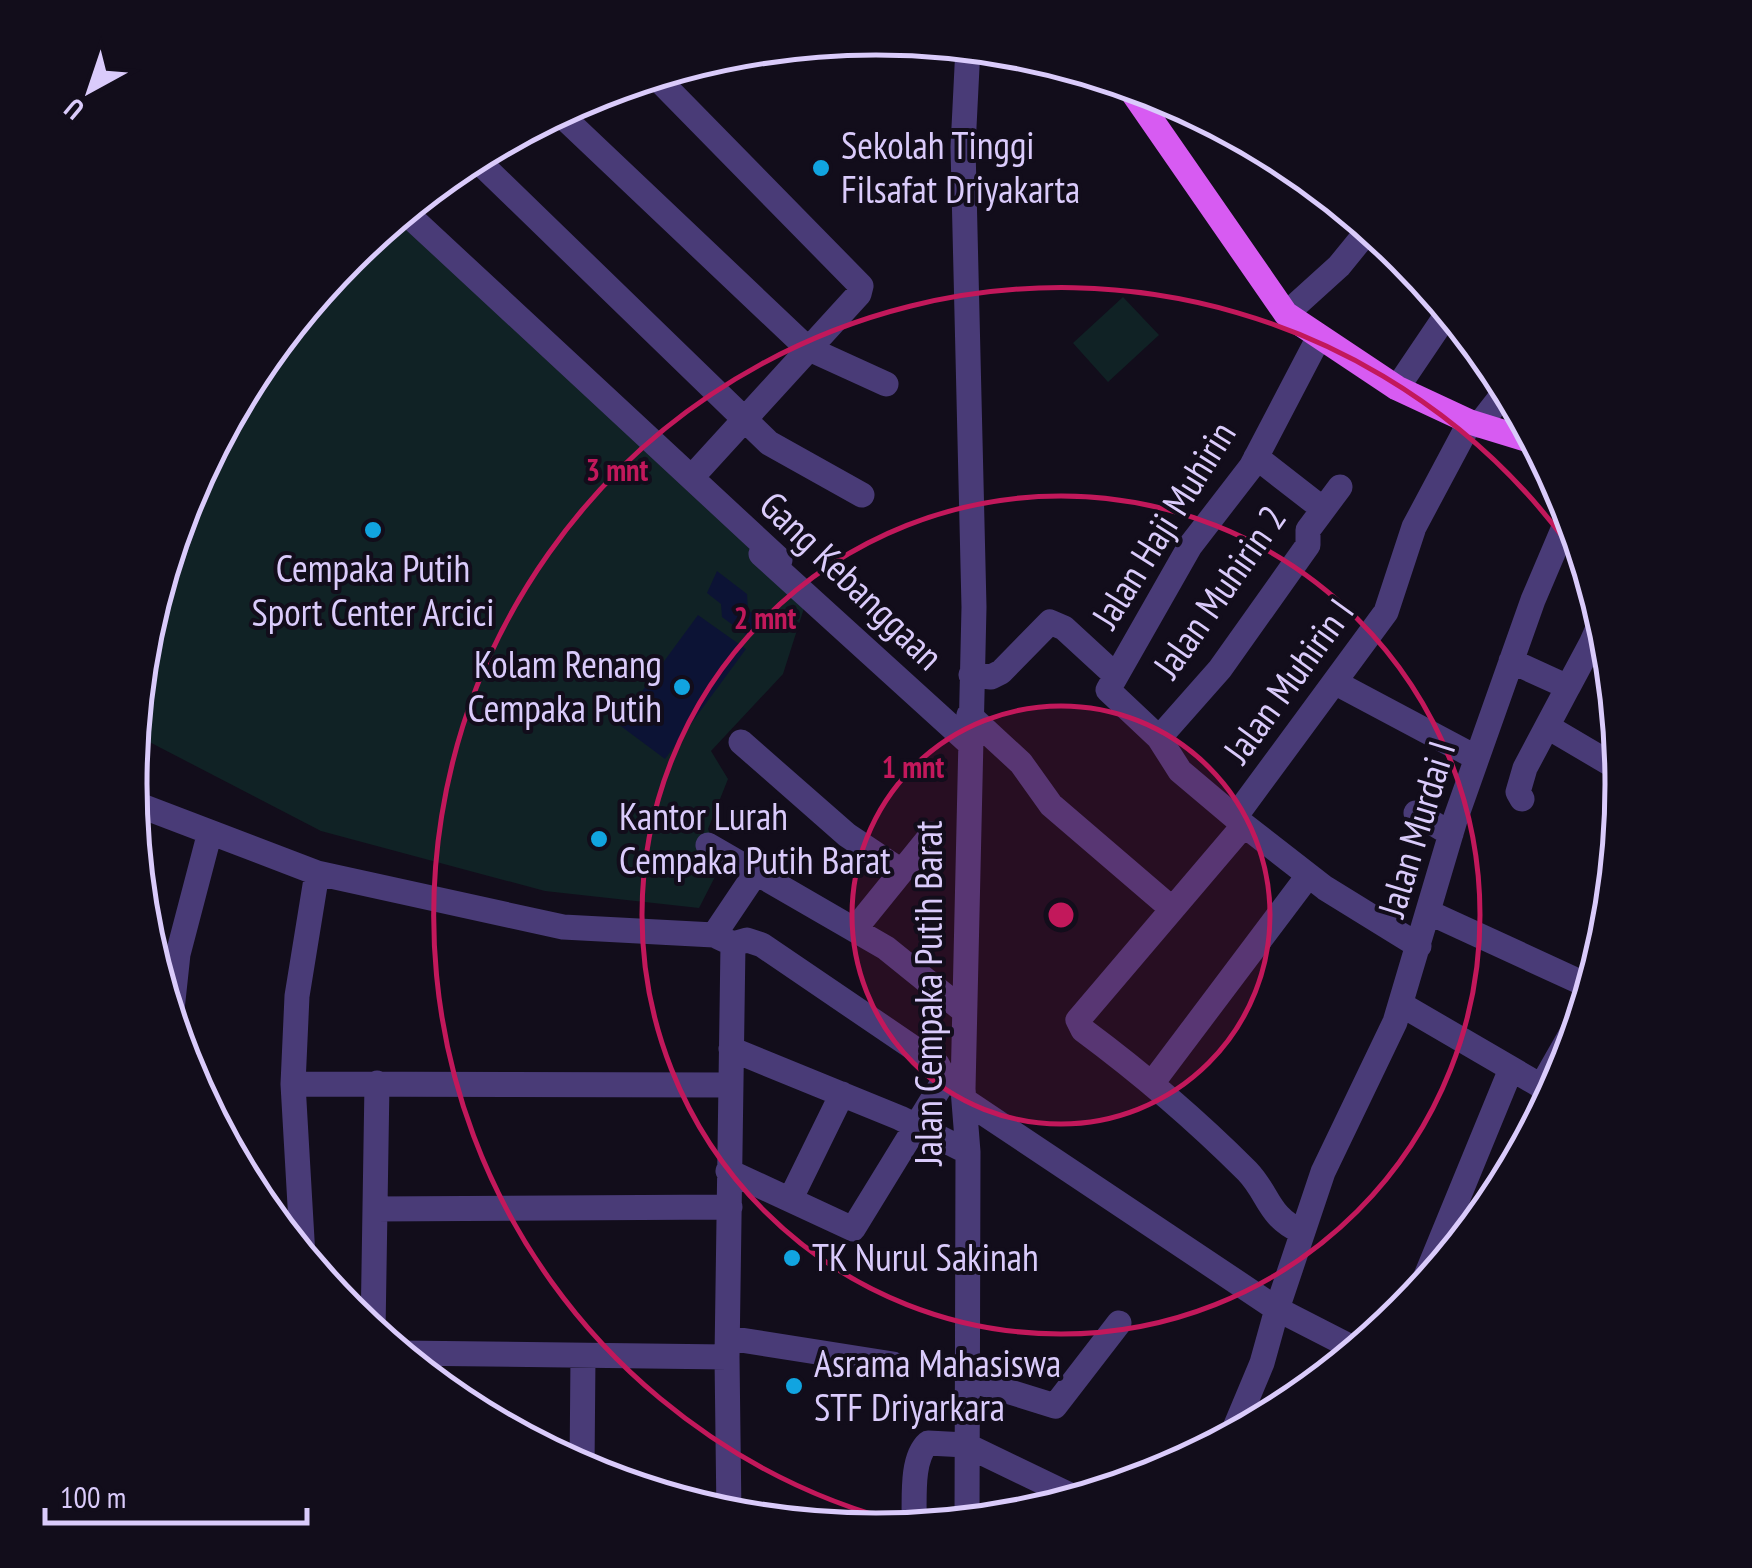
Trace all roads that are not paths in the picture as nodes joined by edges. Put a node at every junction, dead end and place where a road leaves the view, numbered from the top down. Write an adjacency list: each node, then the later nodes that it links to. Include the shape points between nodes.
1 (967, 61): 29 (street, Jalan Cempaka Putih Barat, via 962,148)
2 (666, 87): 11 (street, via 859,278 859,294)
3 (1146, 107): 8 (main road)
4 (569, 123): 11 (street)
5 (486, 169): 15 (street)
6 (415, 220): 19 (street)
7 (1361, 240): 8 (street)
8 (1286, 314): 10 (main road)
9 (1441, 324): 13 (street)
10 (1319, 338): 13 (main road); 18 (street, Jalan Haji Muhirin)
11 (807, 348): 12 (street); 15 (street)
12 (886, 384)
13 (1398, 388): 16 (main road)
14 (1496, 401): 16 (street, Jalan Muhirin I)
15 (743, 418): 19 (street); 21 (street, via 787,454)
16 (1475, 423): 17 (main road); 30 (street, Jalan Muhirin I, via 1414,527 1386,612)
17 (1516, 436)
18 (1256, 457): 22 (street); 28 (street, Jalan Haji Muhirin, via 1190,546)
19 (692, 477): 23 (street)
20 (1340, 487): 22 (street, Jalan Muhirin 2)
21 (862, 495)
22 (1323, 510): 34 (street, Jalan Muhirin 2, via 1308,530 1308,545 1220,669)
23 (728, 512): 25 (street); 36 (street, Gang Kebanggaan, via 744,539)
24 (1561, 535): 27 (street, Jalan Murdai I)
25 (780, 560)
26 (1594, 657): 31 (street)
27 (1511, 661): 31 (street); 37 (street, Jalan Murdai I)
28 (1114, 674): 29 (street, via 1050,622 1001,672); 34 (street, Jalan Haji Muhirin, via 1110,695)
29 (971, 676): 32 (street, Jalan Cempaka Putih Barat)
30 (1336, 683): 37 (street); 42 (street, Jalan Muhirin I)
31 (1568, 687): 33 (street)
32 (969, 715): 36 (street, Jalan Cempaka Putih Barat); 51 (street, via 1021,762 1050,804)
33 (1548, 727): 38 (street); 39 (street, via 1520,782)
34 (1159, 738): 42 (street, via 1180,771)
35 (741, 742): 47 (street, via 847,835)
36 (968, 742): 59 (street, Jalan Cempaka Putih Barat)
37 (1477, 758): 45 (street, Jalan Murdai I)
38 (1604, 760)
39 (1522, 799)
40 (148, 808): 43 (street)
41 (1416, 813): 45 (street)
42 (1240, 821): 50 (street); 51 (street, Jalan Muhirin I)
43 (210, 832): 48 (street); 57 (street)
44 (932, 834): 47 (street)
45 (1451, 834): 52 (street, Jalan Murdai I)
46 (708, 845): 49 (street)
47 (902, 872): 53 (street)
48 (317, 873): 54 (street, via 563,927); 64 (street, via 298,996)
49 (755, 874): 53 (street); 54 (street)
50 (1308, 876): 55 (street); 62 (street)
51 (1171, 908): 62 (street, Jalan Muhirin I, via 1078,1020 1082,1030)
52 (1428, 912): 55 (street, Jalan Murdai I); 56 (street)
53 (855, 929): 59 (street)
54 (724, 939): 60 (street); 67 (street, via 762,945 937,1064)
55 (1420, 946): 58 (street, Jalan Murdai I)
56 (1578, 981)
57 (175, 982)
58 (1402, 1005): 61 (street); 76 (street, Jalan Murdai I)
59 (964, 1011): 67 (street, Jalan Cempaka Putih Barat)
60 (731, 1049): 65 (street); 68 (street)
61 (1511, 1069): 66 (street); 75 (street)
62 (1153, 1082): 76 (street, via 1250,1174 1276,1217)
63 (377, 1083): 64 (street); 65 (street); 74 (street)
64 (294, 1084): 77 (street)
65 (730, 1086): 71 (street)
66 (1539, 1086)
67 (958, 1089): 69 (street); 70 (street, Jalan Cempaka Putih Barat); 78 (street)
68 (842, 1094): 69 (street); 72 (street)
69 (916, 1128): 70 (street); 72 (street, via 853,1229)
70 (968, 1152): 86 (street, Jalan Cempaka Putih Barat)
71 (728, 1171): 72 (street); 73 (street)
72 (791, 1198)
73 (730, 1207): 74 (street); 82 (street)
74 (375, 1209): 79 (street)
75 (1459, 1222)
76 (1302, 1232): 78 (street, Jalan Murdai I)
77 (302, 1233)
78 (1276, 1310): 81 (street); 87 (street, Jalan Murdai I)
79 (373, 1311)
80 (1118, 1323): 86 (street, via 1055,1406)
81 (1344, 1343)
82 (727, 1347): 84 (street); 85 (street); 91 (street)
83 (422, 1354): 84 (street)
84 (583, 1356): 89 (street)
85 (893, 1364)
86 (968, 1379): 88 (street, Jalan Cempaka Putih Barat)
87 (1240, 1415)
88 (966, 1445): 90 (street); 92 (street, Jalan Cempaka Putih Barat); 93 (street, via 928,1443 920,1454)
89 (582, 1451)
90 (1058, 1490)
91 (729, 1498)
92 (967, 1507)
93 (915, 1511)

